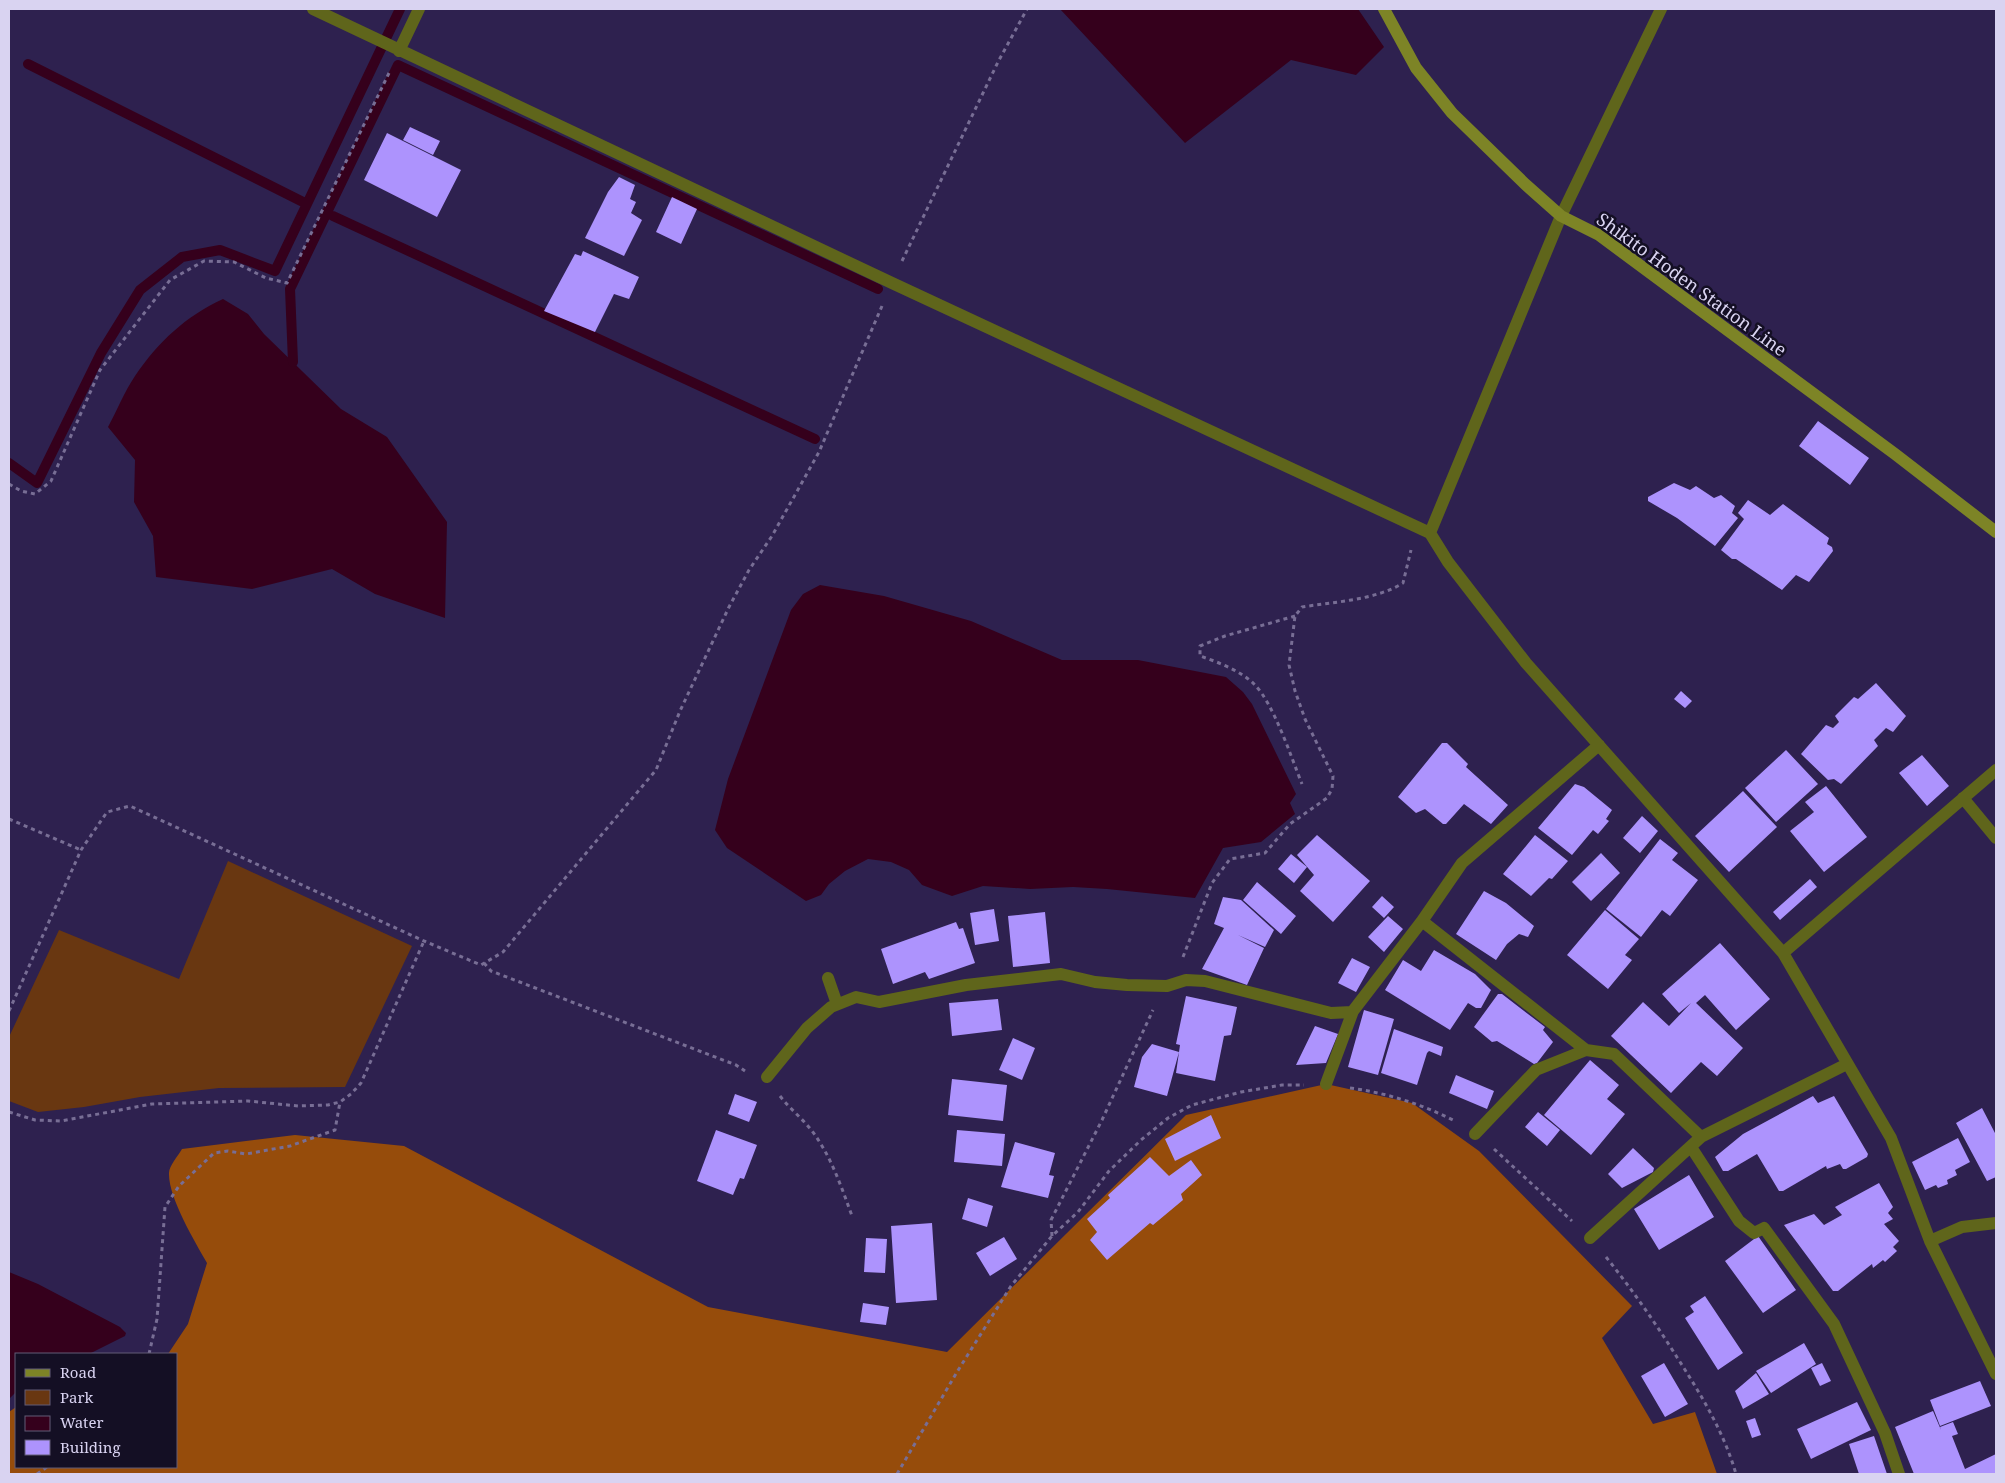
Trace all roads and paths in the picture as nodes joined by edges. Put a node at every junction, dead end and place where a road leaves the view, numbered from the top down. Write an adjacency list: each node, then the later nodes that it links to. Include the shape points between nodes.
1 (313, 9): 6 (street)
2 (419, 9): 6 (street)
3 (1027, 9): 8 (path)
4 (1384, 9): 7 (main road, Shikito Hoden Station Line, via 1416,68 1452,113)
5 (1660, 9): 7 (street)
6 (400, 50): 8 (street); 9 (path, via 287,283 266,278 234,262 204,260 170,280 100,370 51,481 35,494)
7 (1561, 216): 11 (main road, Shikito Hoden Station Line, via 1599,235); 12 (street)
8 (892, 283): 10 (street); 24 (path, via 819,452 729,607 656,770 503,952)
9 (9, 484)
10 (1416, 526): 12 (street); 13 (path, via 1403,583 1367,596 1302,607)
11 (1996, 532)
12 (1430, 533): 14 (street, via 1448,562 1526,664)
13 (1295, 616): 16 (path, via 1200,646 1200,656 1214,660 1253,683 1264,697); 26 (path, via 1289,665 1305,719 1333,776 1332,789 1327,798 1290,824 1265,853 1230,859 1212,882 1182,960)
14 (1599, 745): 21 (street, via 1462,863); 23 (street)
15 (1996, 770): 17 (street)
16 (1302, 784)
17 (1963, 798): 19 (street); 23 (street)
18 (9, 819): 20 (path)
19 (1996, 838)
20 (81, 850): 22 (path, via 107,812 130,806); 28 (path)
21 (1422, 921): 29 (street); 30 (street)
22 (424, 941): 24 (path, via 481,965); 34 (path, via 360,1083)
23 (1783, 953): 31 (street)
24 (484, 963): 32 (path, via 491,971 736,1065 751,1074)
25 (828, 978): 27 (street)
26 (1167, 986): 27 (street, via 1127,986 1061,974 966,985 879,1002 856,997); 29 (street, via 1186,980 1205,981 1331,1013); 41 (path, via 1051,1220)
27 (838, 1004): 32 (street, via 807,1028)
28 (9, 1011)
29 (1352, 1012): 33 (street)
30 (1586, 1050): 36 (street, via 1536,1070); 37 (street, via 1614,1054)
31 (1847, 1064): 37 (street); 43 (street, via 1891,1138)
32 (767, 1077): 39 (path, via 826,1152)
33 (1326, 1084): 36 (path, via 1382,1092 1436,1111); 41 (path, via 1282,1085 1241,1092 1192,1106 1168,1118 1109,1171 1078,1212)
34 (340, 1102): 35 (path, via 298,1106 248,1101 152,1104 61,1121 35,1120); 44 (path, via 335,1130 290,1146 246,1154 214,1153 179,1186 165,1208 157,1319)
35 (9, 1112)
36 (1475, 1134): 42 (path)
37 (1701, 1137): 38 (street)
38 (1691, 1147): 42 (street); 48 (street, via 1739,1221 1754,1233 1764,1228 1834,1324)
39 (852, 1216)
40 (1996, 1223): 43 (street, via 1962,1228)
41 (1052, 1236): 46 (path, via 1011,1286)
42 (1590, 1238): 47 (path, via 1639,1299 1696,1385 1720,1430)
43 (1930, 1241): 45 (street)
44 (148, 1353)
45 (1996, 1374)
46 (897, 1474)
47 (1736, 1474)
48 (1900, 1474)

